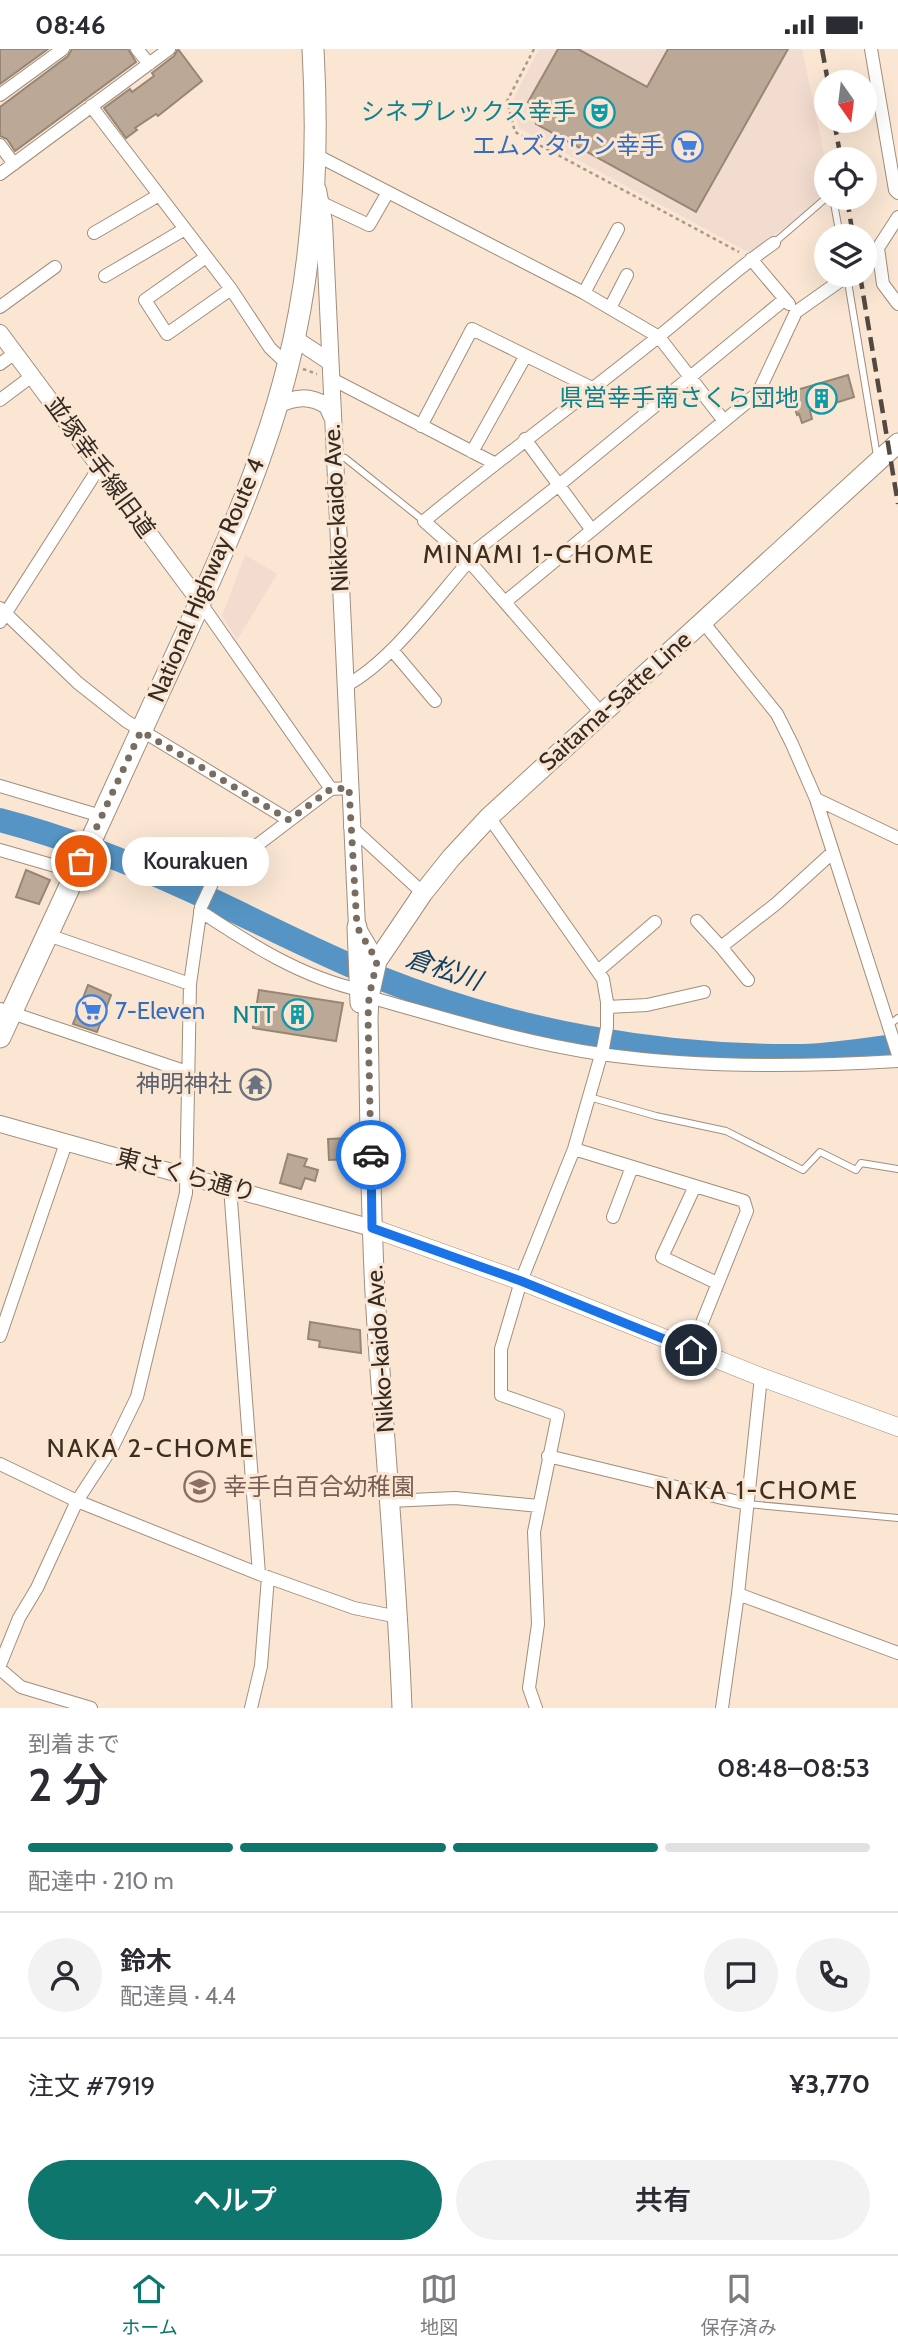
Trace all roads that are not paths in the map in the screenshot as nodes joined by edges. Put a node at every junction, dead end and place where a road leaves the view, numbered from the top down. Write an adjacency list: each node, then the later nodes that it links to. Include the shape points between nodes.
1 (63, 49): 7 (street)
2 (137, 49): 6 (street)
3 (169, 49): 6 (street)
4 (313, 49): 10 (highway, Nikko-kaido Ave.)
5 (871, 49): 15 (street)
6 (149, 64): 8 (street)
7 (0, 95)
8 (91, 106): 11 (street); 16 (street)
9 (0, 145): 11 (street)
10 (316, 155): 13 (highway, Nikko-kaido Ave.); 14 (street)
11 (14, 164): 12 (street)
12 (0, 174)
13 (315, 179): 17 (street, Nikko-kaido Ave.); 40 (highway, National Highway Route 4)
14 (388, 192): 17 (street, via 369,225); 32 (street)
15 (898, 193)
16 (159, 195): 20 (street); 22 (street)
17 (322, 203): 45 (street, Nikko-kaido Ave.)
18 (814, 209): 23 (lane)
19 (898, 218): 34 (street, via 877,248 883,284)
20 (185, 229): 24 (street); 28 (street)
21 (618, 229): 32 (street)
22 (94, 233)
23 (774, 243): 25 (street)
24 (206, 257): 31 (street); 31 (street, via 145,300 167,334)
25 (751, 259): 33 (street); 39 (street)
26 (55, 267): 35 (street)
27 (627, 275): 36 (street)
28 (105, 276)
29 (830, 287): 37 (street)
30 (849, 287): 58 (lane)
31 (231, 289): 44 (street)
32 (584, 293): 36 (street)
33 (785, 299): 37 (street); 47 (street)
34 (898, 304)
35 (0, 307)
36 (610, 308): 39 (street)
37 (796, 311): 52 (street, via 758,393)
38 (0, 333): 41 (street, 並塚幸手線旧道)
39 (659, 337): 47 (street); 48 (street)
40 (294, 338): 44 (highway, National Highway Route 4); 45 (street)
41 (15, 353): 43 (street); 46 (street, 並塚幸手線旧道)
42 (525, 357): 48 (street); 53 (street, via 472,329); 56 (street)
43 (0, 364)
44 (288, 365): 50 (highway, National Highway Route 4)
45 (330, 370): 51 (street, Nikko-kaido Ave.); 53 (street)
46 (33, 376): 49 (street); 60 (street, 並塚幸手線旧道)
47 (691, 378): 52 (street); 61 (street)
48 (592, 388): 54 (street)
49 (0, 400)
50 (277, 405): 51 (street, via 306,397 327,406); 65 (highway, National Highway Route 4)
51 (332, 417): 57 (street, Nikko-kaido Ave.)
52 (724, 421): 63 (street)
53 (421, 426): 56 (street)
54 (525, 439): 59 (street); 61 (street)
55 (898, 443): 58 (main road, Saitama-Satte Line)
56 (472, 452): 59 (street)
57 (334, 456): 62 (lane, via 345,458); 70 (street, Nikko-kaido Ave.)
58 (878, 461): 68 (main road, Saitama-Satte Line)
59 (494, 464): 62 (street)
60 (100, 466): 65 (street, 並塚幸手線旧道); 67 (street)
61 (559, 485): 63 (street); 64 (street)
62 (424, 521): 64 (street)
63 (591, 529): 66 (street)
64 (467, 560): 66 (street); 69 (street)
65 (200, 603): 73 (highway, National Highway Route 4); 76 (street)
66 (505, 603): 72 (street)
67 (2, 614): 73 (street, via 78,683)
68 (703, 622): 72 (main road, Saitama-Satte Line); 77 (street, via 777,714)
69 (392, 650): 70 (street); 71 (street)
70 (345, 686): 75 (street, Nikko-kaido Ave.)
71 (435, 701)
72 (601, 713): 78 (main road, Saitama-Satte Line)
73 (141, 731): 79 (street); 80 (highway, National Highway Route 4)
74 (0, 786): 80 (street)
75 (349, 788): 76 (street); 81 (street, Nikko-kaido Ave.)
76 (331, 789): 79 (street)
77 (816, 799): 82 (street); 84 (street)
78 (489, 817): 86 (main road, Saitama-Satte Line); 94 (street)
79 (289, 820): 87 (street, via 215,877)
80 (97, 825): 85 (highway, National Highway Route 4)
81 (350, 826): 86 (street); 90 (street, Nikko-kaido Ave.)
82 (898, 838)
83 (0, 850): 85 (street)
84 (833, 852): 92 (street); 101 (street)
85 (79, 866): 91 (highway, National Highway Route 4)
86 (423, 893): 93 (main road, Saitama-Satte Line)
87 (201, 909): 96 (street); 97 (street, via 293,967)
88 (697, 921): 92 (street)
89 (655, 922): 94 (street)
90 (357, 927): 93 (main road)
91 (48, 935): 96 (street); 100 (highway, National Highway Route 4)
92 (721, 947): 95 (street)
93 (370, 964): 97 (main road, Saitama-Satte Line)
94 (598, 971): 99 (street)
95 (748, 980)
96 (190, 984): 106 (street)
97 (365, 991): 103 (street, via 535,1041); 117 (main road, Nikko-kaido Ave.)
98 (704, 992): 99 (street, via 647,1005)
99 (607, 1007): 103 (street)
100 (6, 1011): 102 (highway, National Highway Route 4); 106 (street)
101 (893, 1022): 104 (street)
102 (0, 1037)
103 (602, 1051): 105 (street, via 720,1063 809,1066); 107 (street)
104 (898, 1055)
105 (898, 1061)
106 (187, 1072): 113 (street)
107 (589, 1097): 110 (street); 112 (lane, via 726,1131 803,1170 820,1152 856,1170 861,1163)
108 (0, 1124): 109 (street, 東さくら通り)
109 (66, 1143): 113 (street, 東さくら通り); 120 (street)
110 (574, 1149): 111 (street); 118 (street)
111 (632, 1167): 114 (street); 116 (street)
112 (898, 1169)
113 (187, 1175): 115 (street, 東さくら通り); 126 (street, via 137,1397 113,1446)
114 (695, 1186): 119 (street, via 662,1257); 119 (street, via 744,1201 747,1211)
115 (230, 1187): 117 (street, 東さくら通り); 131 (street)
116 (614, 1217)
117 (372, 1228): 118 (main road); 127 (main road, Nikko-kaido Ave.)
118 (521, 1281): 121 (main road); 124 (street, via 501,1349 502,1395 558,1415)
119 (716, 1283): 121 (street)
120 (0, 1336)
121 (691, 1350): 122 (main road)
122 (761, 1377): 123 (main road); 128 (street)
123 (898, 1427)
124 (548, 1456): 128 (street); 129 (street)
125 (0, 1464): 126 (street)
126 (77, 1501): 131 (street); 135 (street)
127 (389, 1501): 129 (street, via 455,1498); 133 (main road, Nikko-kaido Ave.)
128 (747, 1504): 130 (lane); 132 (street)
129 (539, 1506): 139 (street, via 534,1532 538,1624 529,1688)
130 (898, 1518)
131 (264, 1576): 133 (street, via 354,1608); 137 (street, via 261,1666)
132 (738, 1594): 134 (street); 140 (street)
133 (398, 1617): 138 (main road, Nikko-kaido Ave.)
134 (898, 1653)
135 (0, 1667): 136 (street, via 21,1687)
136 (91, 1708)
137 (251, 1708)
138 (402, 1708)
139 (536, 1708)
140 (722, 1708)

